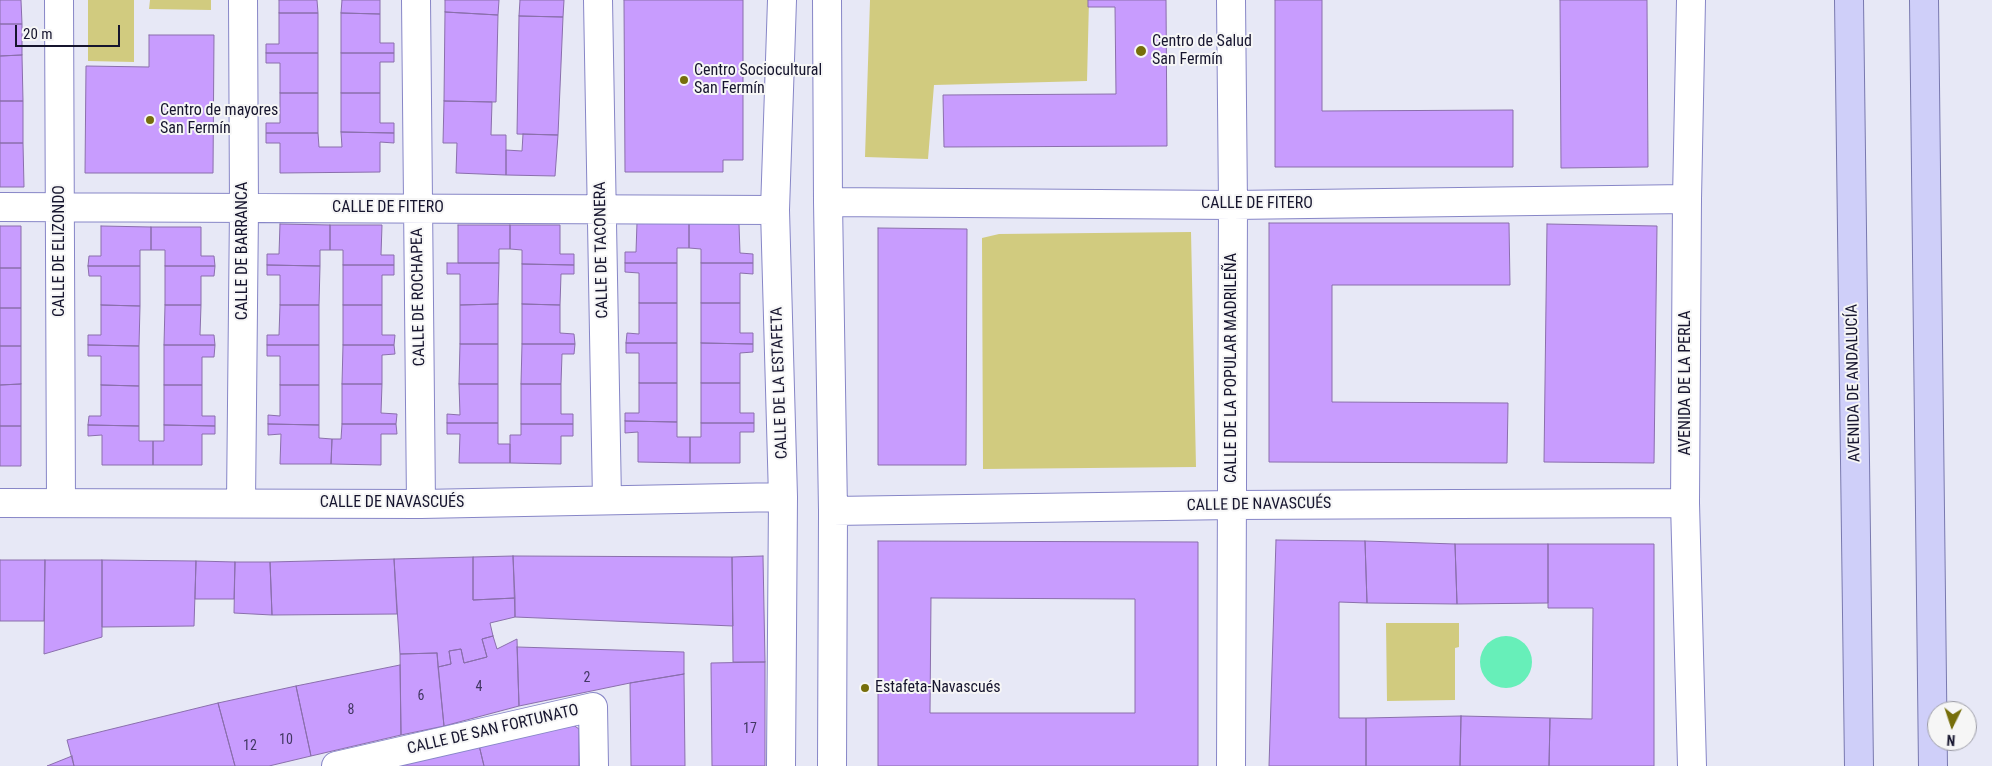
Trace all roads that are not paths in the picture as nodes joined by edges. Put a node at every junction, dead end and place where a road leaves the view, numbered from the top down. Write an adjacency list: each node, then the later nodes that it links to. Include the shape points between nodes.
1 (59, 0): 15 (street, CALLE DE ELIZONDO)
2 (243, 0): 16 (street, CALLE DE BARRANCA)
3 (416, 0): 17 (street, CALLE DE ROCHAPEA)
4 (598, 0): 18 (street, CALLE DE TACONERA)
5 (782, 0): 19 (street, CALLE DE LA ESTAFETA)
6 (828, 0): 12 (street)
7 (1231, 0): 13 (street, CALLE DE LA POPULAR MADRILEÑA)
8 (1691, 0): 11 (street, AVENIDA DE LA PERLA)
9 (1849, 0): 35 (main road, AVENIDA DE ANDALUCÍA)
10 (1924, 0): 36 (main road)
11 (1687, 199): 13 (street, CALLE DE FITERO); 25 (street, AVENIDA DE LA PERLA)
12 (828, 202): 13 (street, CALLE DE FITERO); 28 (street)
13 (1233, 205): 27 (street, CALLE DE LA POPULAR MADRILEÑA)
14 (0, 207): 15 (street, CALLE DE FITERO)
15 (60, 207): 16 (street, CALLE DE FITERO); 22 (street, CALLE DE ELIZONDO)
16 (244, 208): 17 (street, CALLE DE FITERO); 23 (street, CALLE DE BARRANCA)
17 (418, 208): 18 (street, CALLE DE FITERO); 26 (street, CALLE DE ROCHAPEA)
18 (601, 209): 19 (street, CALLE DE FITERO); 21 (street, CALLE DE TACONERA)
19 (776, 210): 20 (street, CALLE DE LA ESTAFETA)
20 (783, 497): 21 (street, CALLE DE NAVASCUÉS); 31 (street, CALLE DE LA ESTAFETA)
21 (607, 500): 26 (street, CALLE DE NAVASCUÉS)
22 (61, 502): 23 (street, CALLE DE NAVASCUÉS); 24 (street, CALLE DE NAVASCUÉS)
23 (241, 502): 26 (street, CALLE DE NAVASCUÉS)
24 (0, 503)
25 (1685, 503): 27 (street, CALLE DE NAVASCUÉS); 34 (street, AVENIDA DE LA PERLA)
26 (420, 504)
27 (1232, 505): 28 (street, CALLE DE NAVASCUÉS); 33 (street, CALLE DE LA POPULAR MADRILEÑA)
28 (833, 511): 32 (street)
29 (336, 766): 30 (street, CALLE DE SAN FORTUNATO, via 593,707)
30 (594, 766)
31 (781, 766)
32 (832, 766)
33 (1231, 766)
34 (1692, 766)
35 (1860, 766)
36 (1934, 766)

